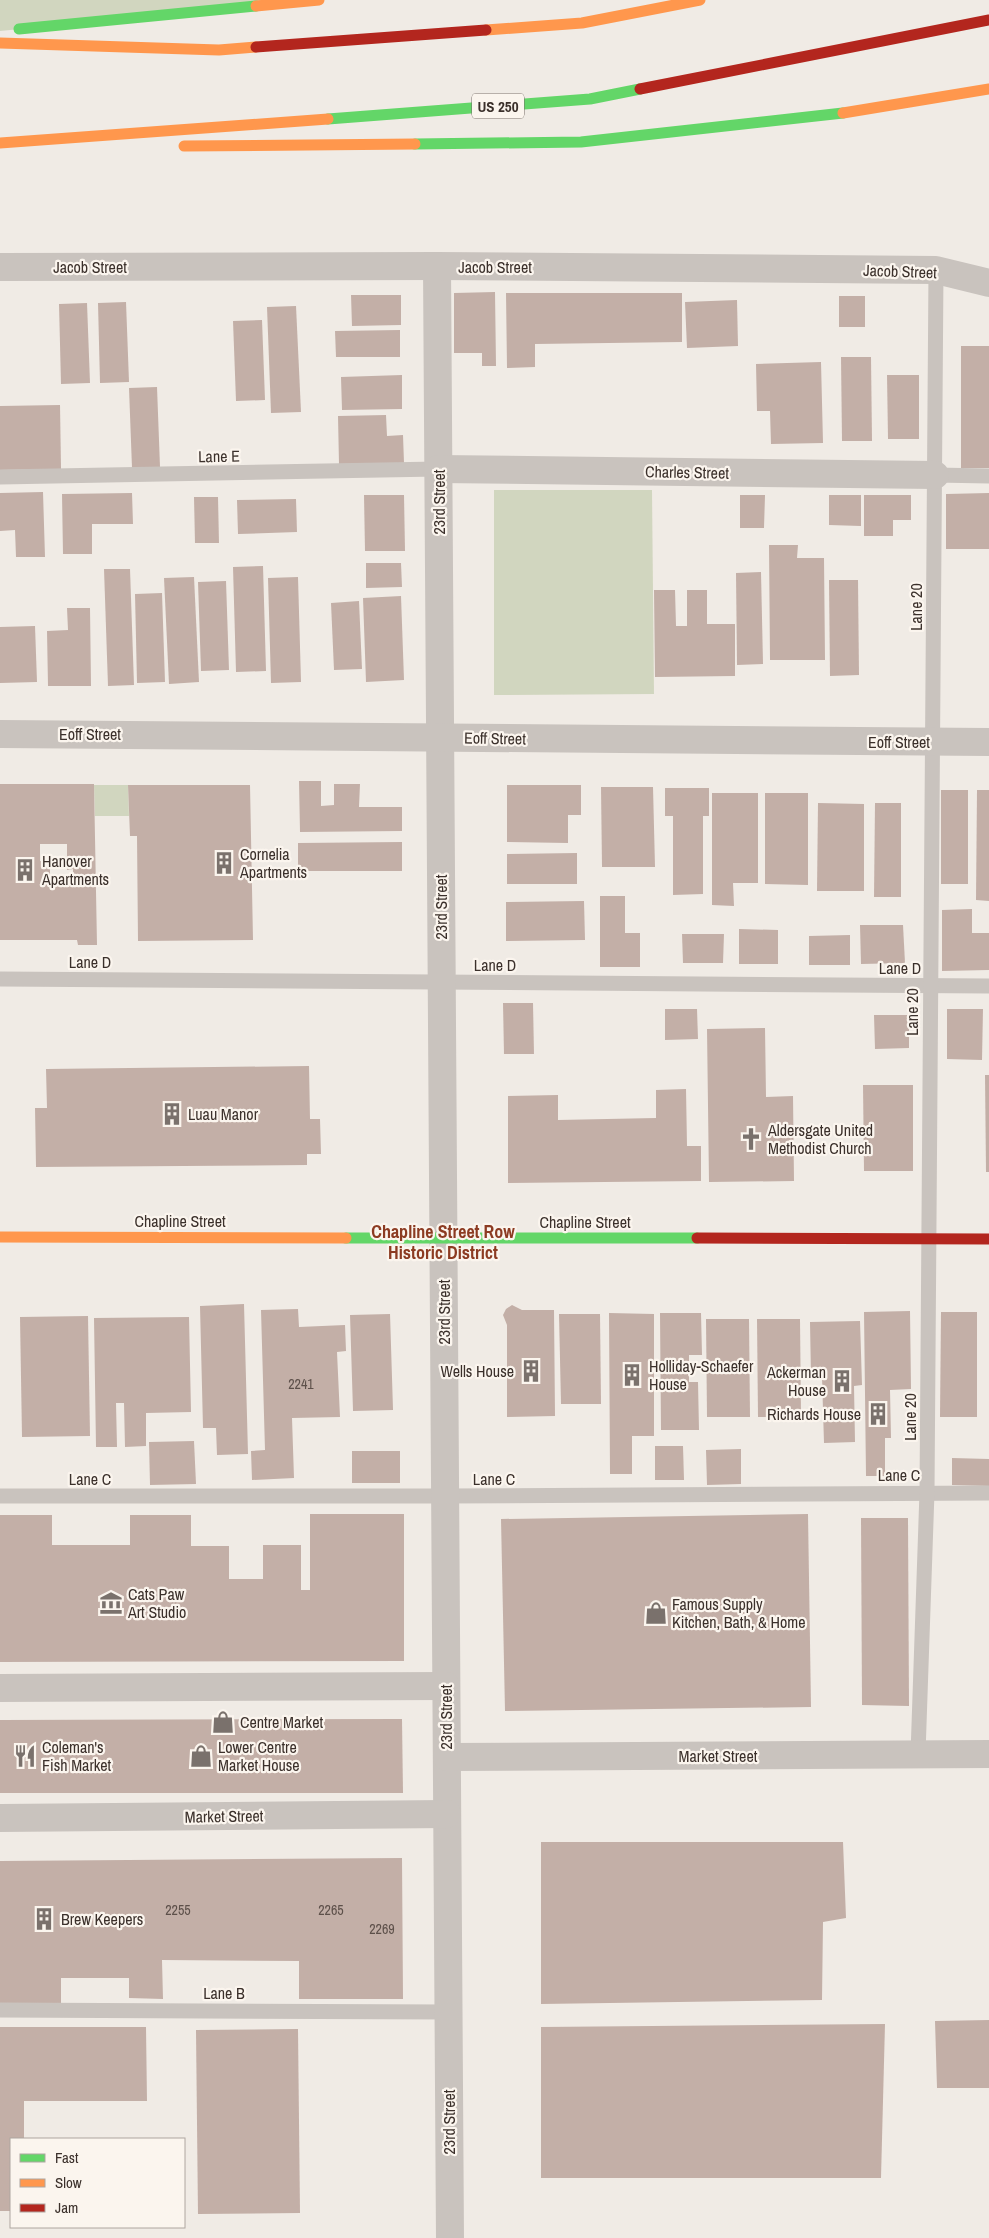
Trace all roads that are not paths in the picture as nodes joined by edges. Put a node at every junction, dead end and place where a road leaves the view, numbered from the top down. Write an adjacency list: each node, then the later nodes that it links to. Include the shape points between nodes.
1 (319, 0): 4 (main road)
2 (700, 0): 5 (main road, via 582,23 219,50)
3 (989, 20): 7 (main road, US 250, via 590,99)
4 (10, 30)
5 (0, 43)
6 (989, 89): 8 (main road, via 869,110 581,142)
7 (0, 143)
8 (168, 146)
9 (108, 147): 10 (main road)
10 (0, 148)
11 (437, 266): 12 (street, Jacob Street); 13 (street, Jacob Street); 15 (street, 23rd Street)
12 (0, 267)
13 (936, 270): 14 (street, Jacob Street); 16 (lane, Lane 20)
14 (989, 283)
15 (438, 469): 16 (street, Charles Street); 18 (lane, Lane E); 20 (street, 23rd Street)
16 (935, 475): 17 (lane); 21 (lane, Lane 20)
17 (989, 476)
18 (0, 477)
19 (0, 734): 20 (street, Eoff Street)
20 (440, 737): 21 (street, Eoff Street); 24 (street, 23rd Street)
21 (932, 742): 22 (street, Eoff Street); 25 (lane, Lane 20)
22 (989, 742)
23 (0, 979): 24 (lane, Lane D)
24 (442, 982): 25 (lane, Lane D); 28 (street, 23rd Street)
25 (930, 986): 26 (lane, Lane D); 29 (lane, Lane 20)
26 (989, 986)
27 (0, 1237): 28 (main road, Chapline Street)
28 (444, 1238): 29 (main road, Chapline Street); 34 (street, 23rd Street)
29 (928, 1239): 30 (main road, Chapline Street); 31 (lane, Lane 20)
30 (989, 1239)
31 (927, 1492): 32 (lane, Lane C); 34 (lane, Lane C); 37 (lane, Lane 20)
32 (989, 1492)
33 (0, 1496): 34 (lane, Lane C)
34 (446, 1496): 35 (street, 23rd Street)
35 (446, 1686): 36 (street); 39 (street, 23rd Street)
36 (0, 1688)
37 (918, 1754): 38 (street, Market Street); 39 (street, Market Street)
38 (989, 1754)
39 (446, 1757): 40 (street, 23rd Street)
40 (447, 1814): 41 (street, Market Street); 43 (street, 23rd Street)
41 (0, 1818)
42 (0, 2010): 43 (lane, Lane B)
43 (448, 2012): 44 (street, 23rd Street)
44 (450, 2238)

